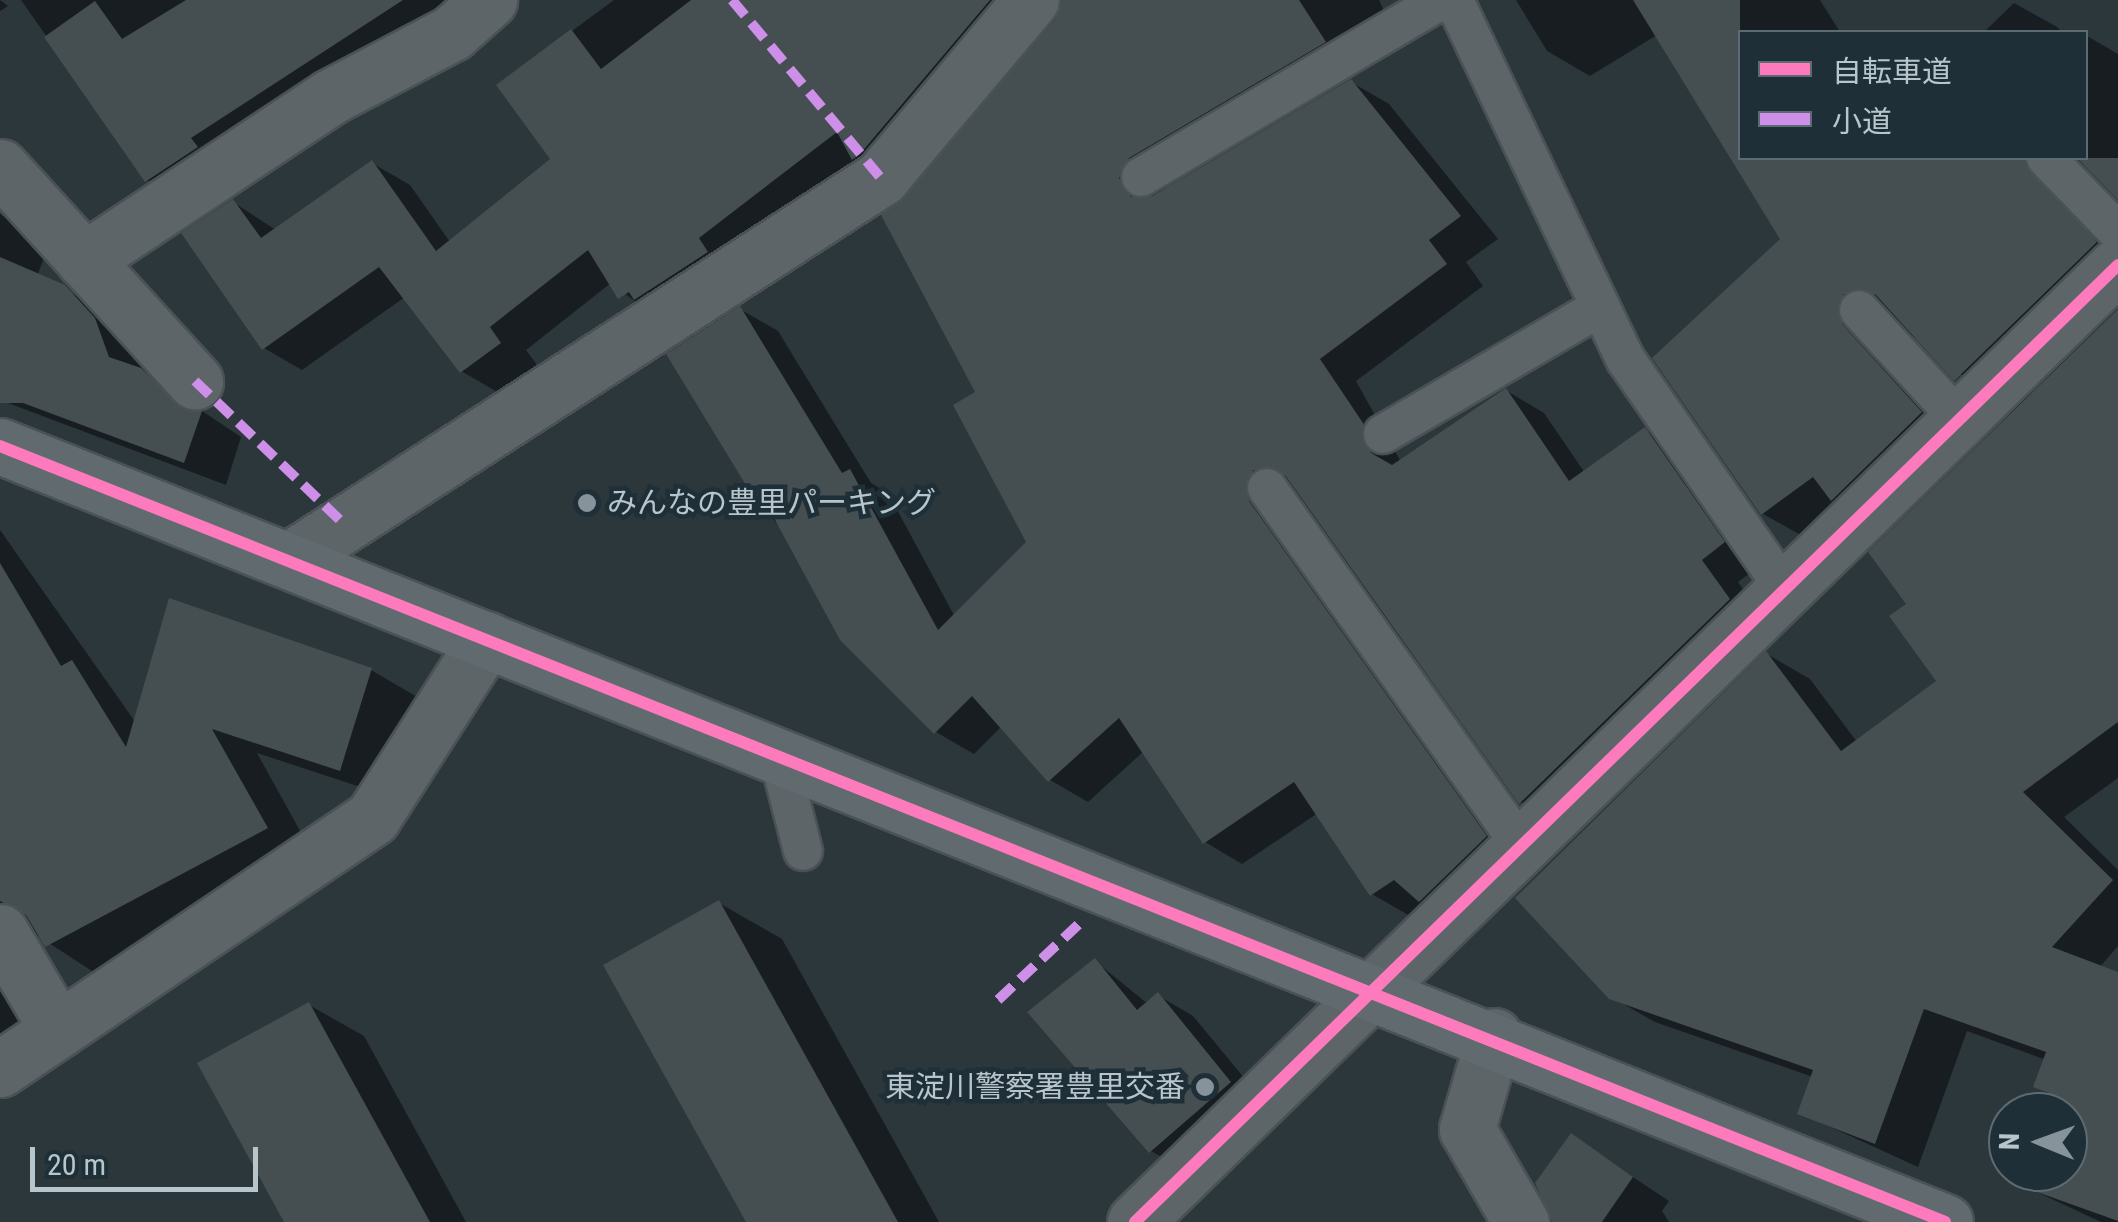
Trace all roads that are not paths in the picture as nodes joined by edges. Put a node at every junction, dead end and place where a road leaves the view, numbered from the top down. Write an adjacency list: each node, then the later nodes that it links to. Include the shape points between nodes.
1 (488, 0): 9 (street, via 452,33 330,98)
2 (1030, 0): 18 (street, via 881,178)
3 (1441, 0): 7 (lane)
4 (1454, 0): 11 (lane)
5 (2048, 160): 8 (lane)
6 (0, 168): 9 (street)
7 (1141, 177)
8 (2118, 232)
9 (84, 260): 13 (street)
10 (2118, 264): 14 (street)
11 (1599, 308): 15 (lane); 19 (lane)
12 (1859, 310): 14 (lane)
13 (195, 381)
14 (1958, 418): 19 (street)
15 (1383, 434)
16 (0, 446): 18 (street)
17 (1267, 488): 22 (lane)
18 (289, 560): 20 (street)
19 (1784, 588): 22 (street)
20 (487, 638): 21 (street); 26 (street, via 373,817)
21 (778, 754): 23 (lane); 25 (street)
22 (1520, 844): 25 (street)
23 (803, 851)
24 (0, 932): 26 (street)
25 (1371, 990): 27 (street); 30 (street)
26 (58, 1030): 28 (street)
27 (1494, 1036): 29 (street); 31 (street, via 1467,1129)
28 (0, 1069)
29 (1826, 1198): 32 (street)
30 (1135, 1222)
31 (1520, 1222)
32 (1945, 1222)

